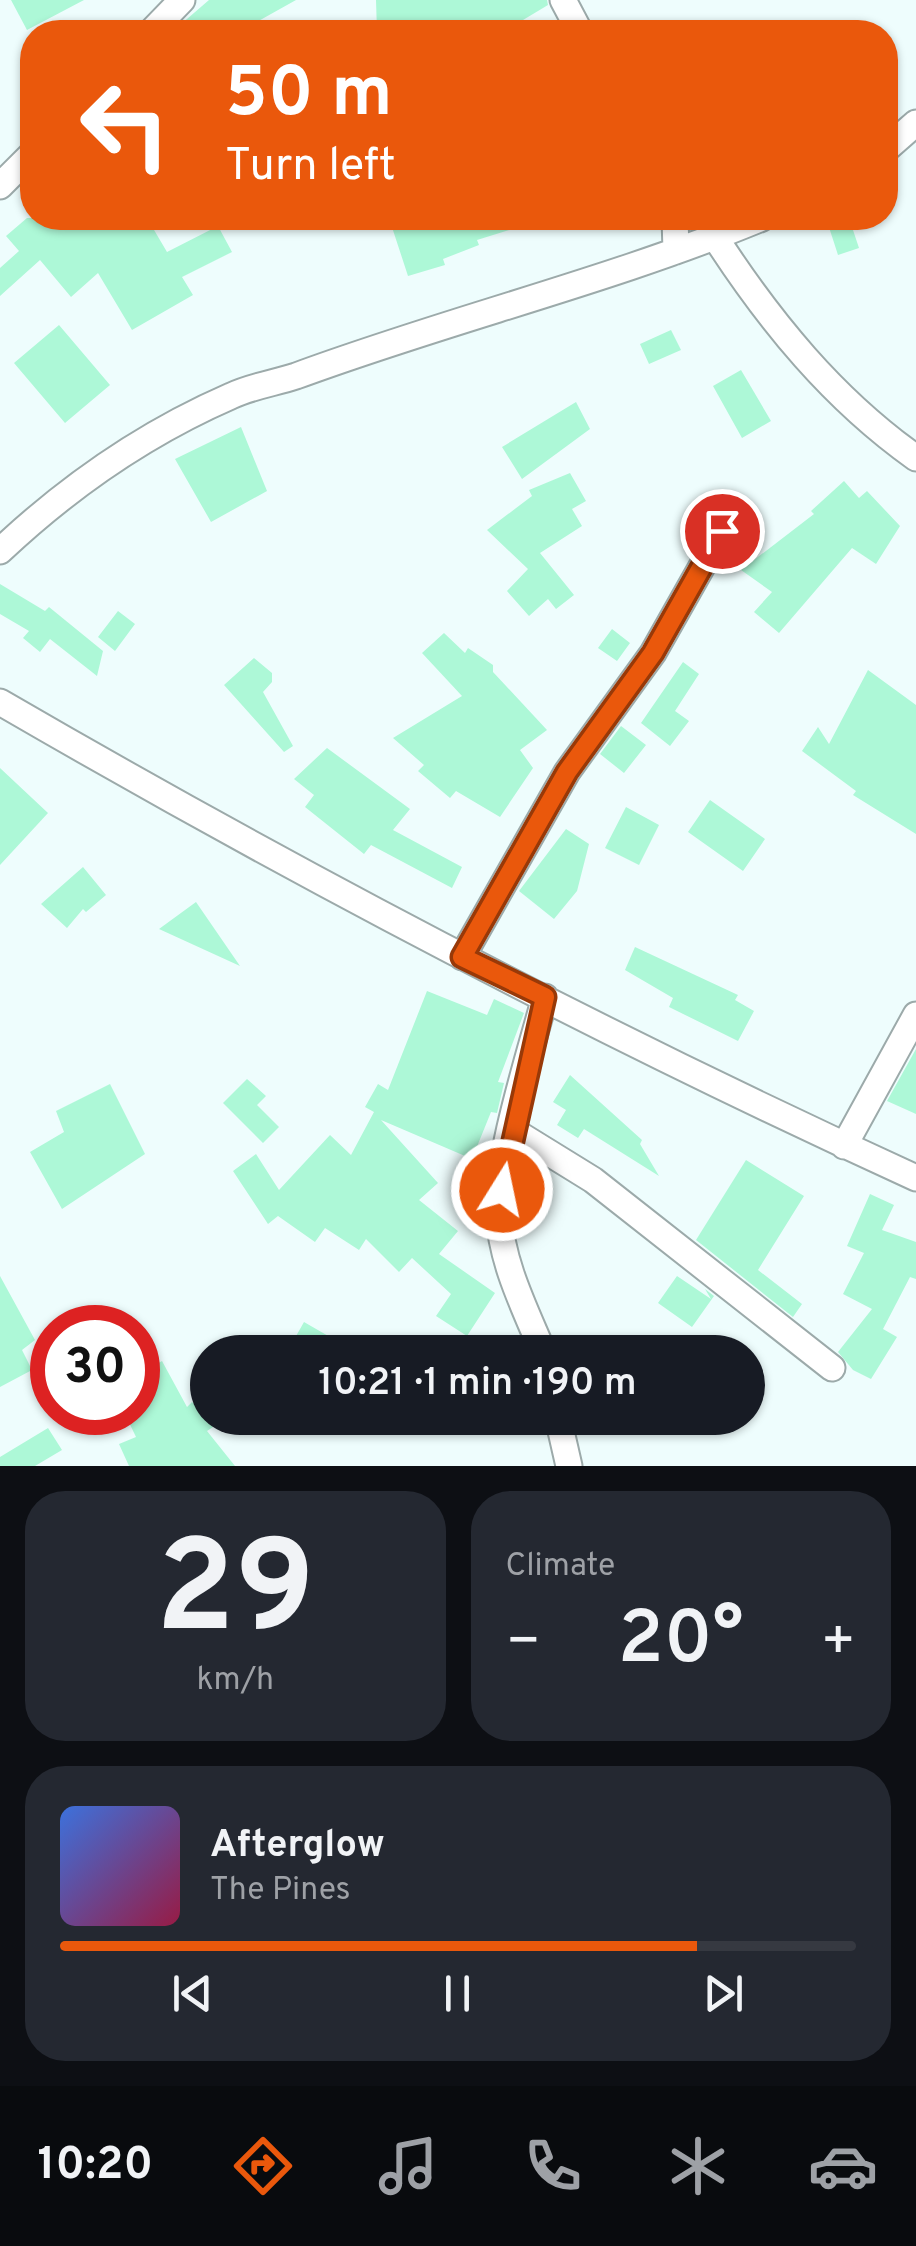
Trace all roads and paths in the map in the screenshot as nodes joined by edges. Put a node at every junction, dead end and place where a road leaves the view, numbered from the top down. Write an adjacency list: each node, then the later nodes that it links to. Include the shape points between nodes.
1 (20, 166): 2 (street)
2 (0, 186)
3 (675, 230): 6 (street)
4 (732, 230): 5 (street)
5 (715, 237): 6 (street); 7 (street, via 778,328 846,403)
6 (676, 251): 9 (street, via 235,394 170,426 52,502)
7 (916, 458)
8 (722, 531): 11 (street, via 653,653 567,772)
9 (0, 551)
10 (0, 702): 11 (street)
11 (462, 957): 12 (street)
12 (545, 997): 14 (street); 15 (street)
13 (916, 1015): 15 (street)
14 (512, 1130): 17 (street, via 499,1214 514,1280); 18 (street, via 593,1180)
15 (844, 1146): 16 (street)
16 (916, 1178)
17 (536, 1335)
18 (832, 1368)
19 (562, 1435): 20 (street)
20 (569, 1466)

